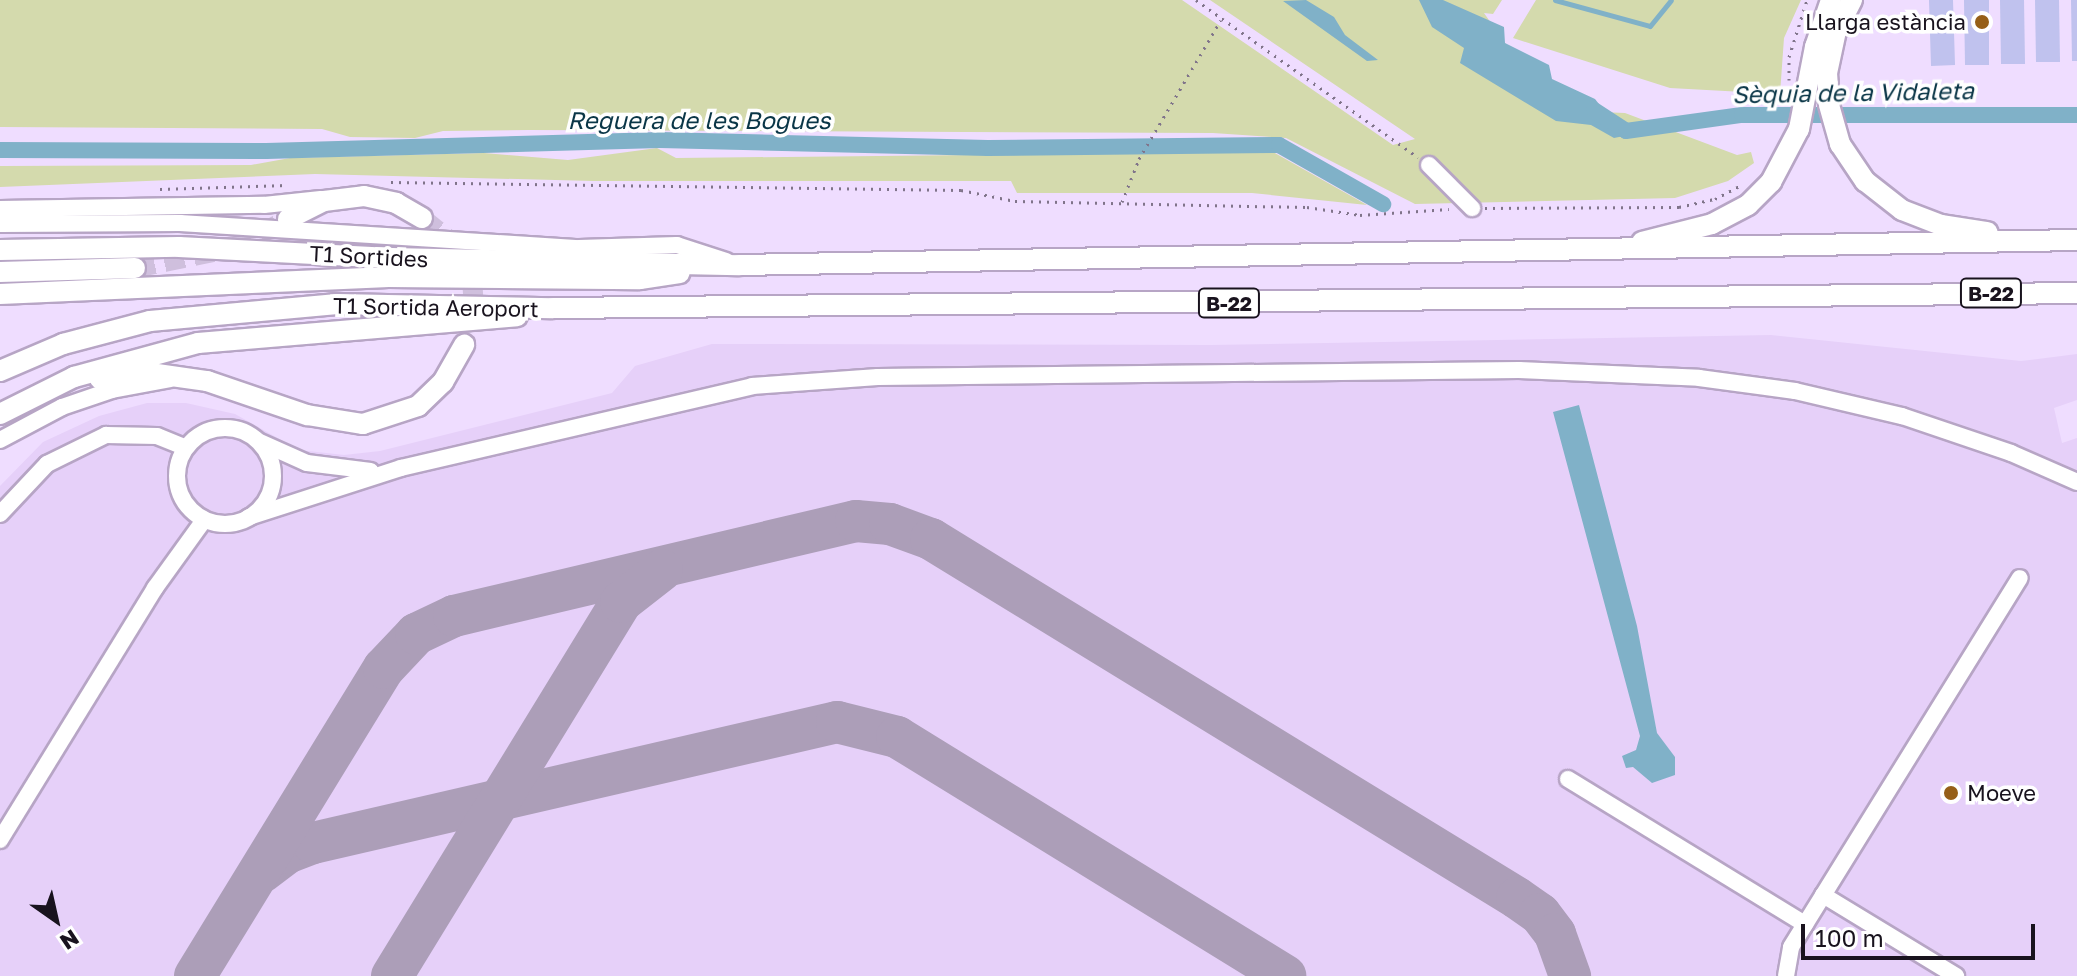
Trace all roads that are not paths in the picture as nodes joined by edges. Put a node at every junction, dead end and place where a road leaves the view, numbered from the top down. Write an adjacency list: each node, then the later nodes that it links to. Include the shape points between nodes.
1 (1831, 0): 3 (main road)
2 (1852, 0): 3 (main road)
3 (1808, 87): 11 (main road, via 1865,181 1902,210 1924,220); 14 (main road, via 1799,129 1779,172 1748,205 1712,224)
4 (1429, 165): 6 (lane)
5 (346, 196): 7 (lane, via 264,205); 8 (main road, via 382,198); 9 (main road)
6 (1472, 208)
7 (0, 209)
8 (422, 218)
9 (288, 219)
10 (0, 224): 15 (lane, via 180,223 579,248 677,245)
11 (2055, 240): 12 (main road, B-22); 14 (main road, B-22)
12 (2077, 240)
13 (0, 250): 15 (main road, T1 Sortides, via 179,247 391,258)
14 (1599, 251): 15 (main road, B-22)
15 (739, 265): 19 (main road, via 640,279 389,277)
16 (135, 268): 17 (main road)
17 (0, 272)
18 (2077, 293): 20 (main road, B-22)
19 (0, 294)
20 (553, 308): 22 (main road, T1 Sortida Aeroport, via 337,304 198,313 88,336); 24 (main road, T1 Sortida Aeroport, via 493,321 326,329 198,343 74,377)
21 (464, 345): 23 (main road, via 443,382 418,406 363,424 327,421 247,391)
22 (0, 371)
23 (181, 376): 24 (main road, via 114,376); 25 (lane, via 99,394)
24 (0, 416)
25 (0, 440)
26 (257, 441): 27 (lane, via 225,428 200,434); 28 (lane, via 329,468); 31 (lane, via 271,462 272,484 266,501)
27 (186, 448): 30 (lane, via 157,436 106,435 47,464); 32 (lane, via 177,467 179,492)
28 (401, 468): 29 (lane, via 785,381 1519,370 1699,378 1795,391 1950,431); 31 (lane)
29 (2077, 482)
30 (0, 514)
31 (249, 517): 32 (lane, via 224,524)
32 (204, 520): 35 (lane, via 155,588)
33 (2020, 578): 36 (lane)
34 (1568, 779): 37 (lane)
35 (0, 840)
36 (1823, 895): 37 (lane); 39 (lane)
37 (1805, 924): 38 (lane, via 1787,955)
38 (1786, 976)
39 (1956, 976)

